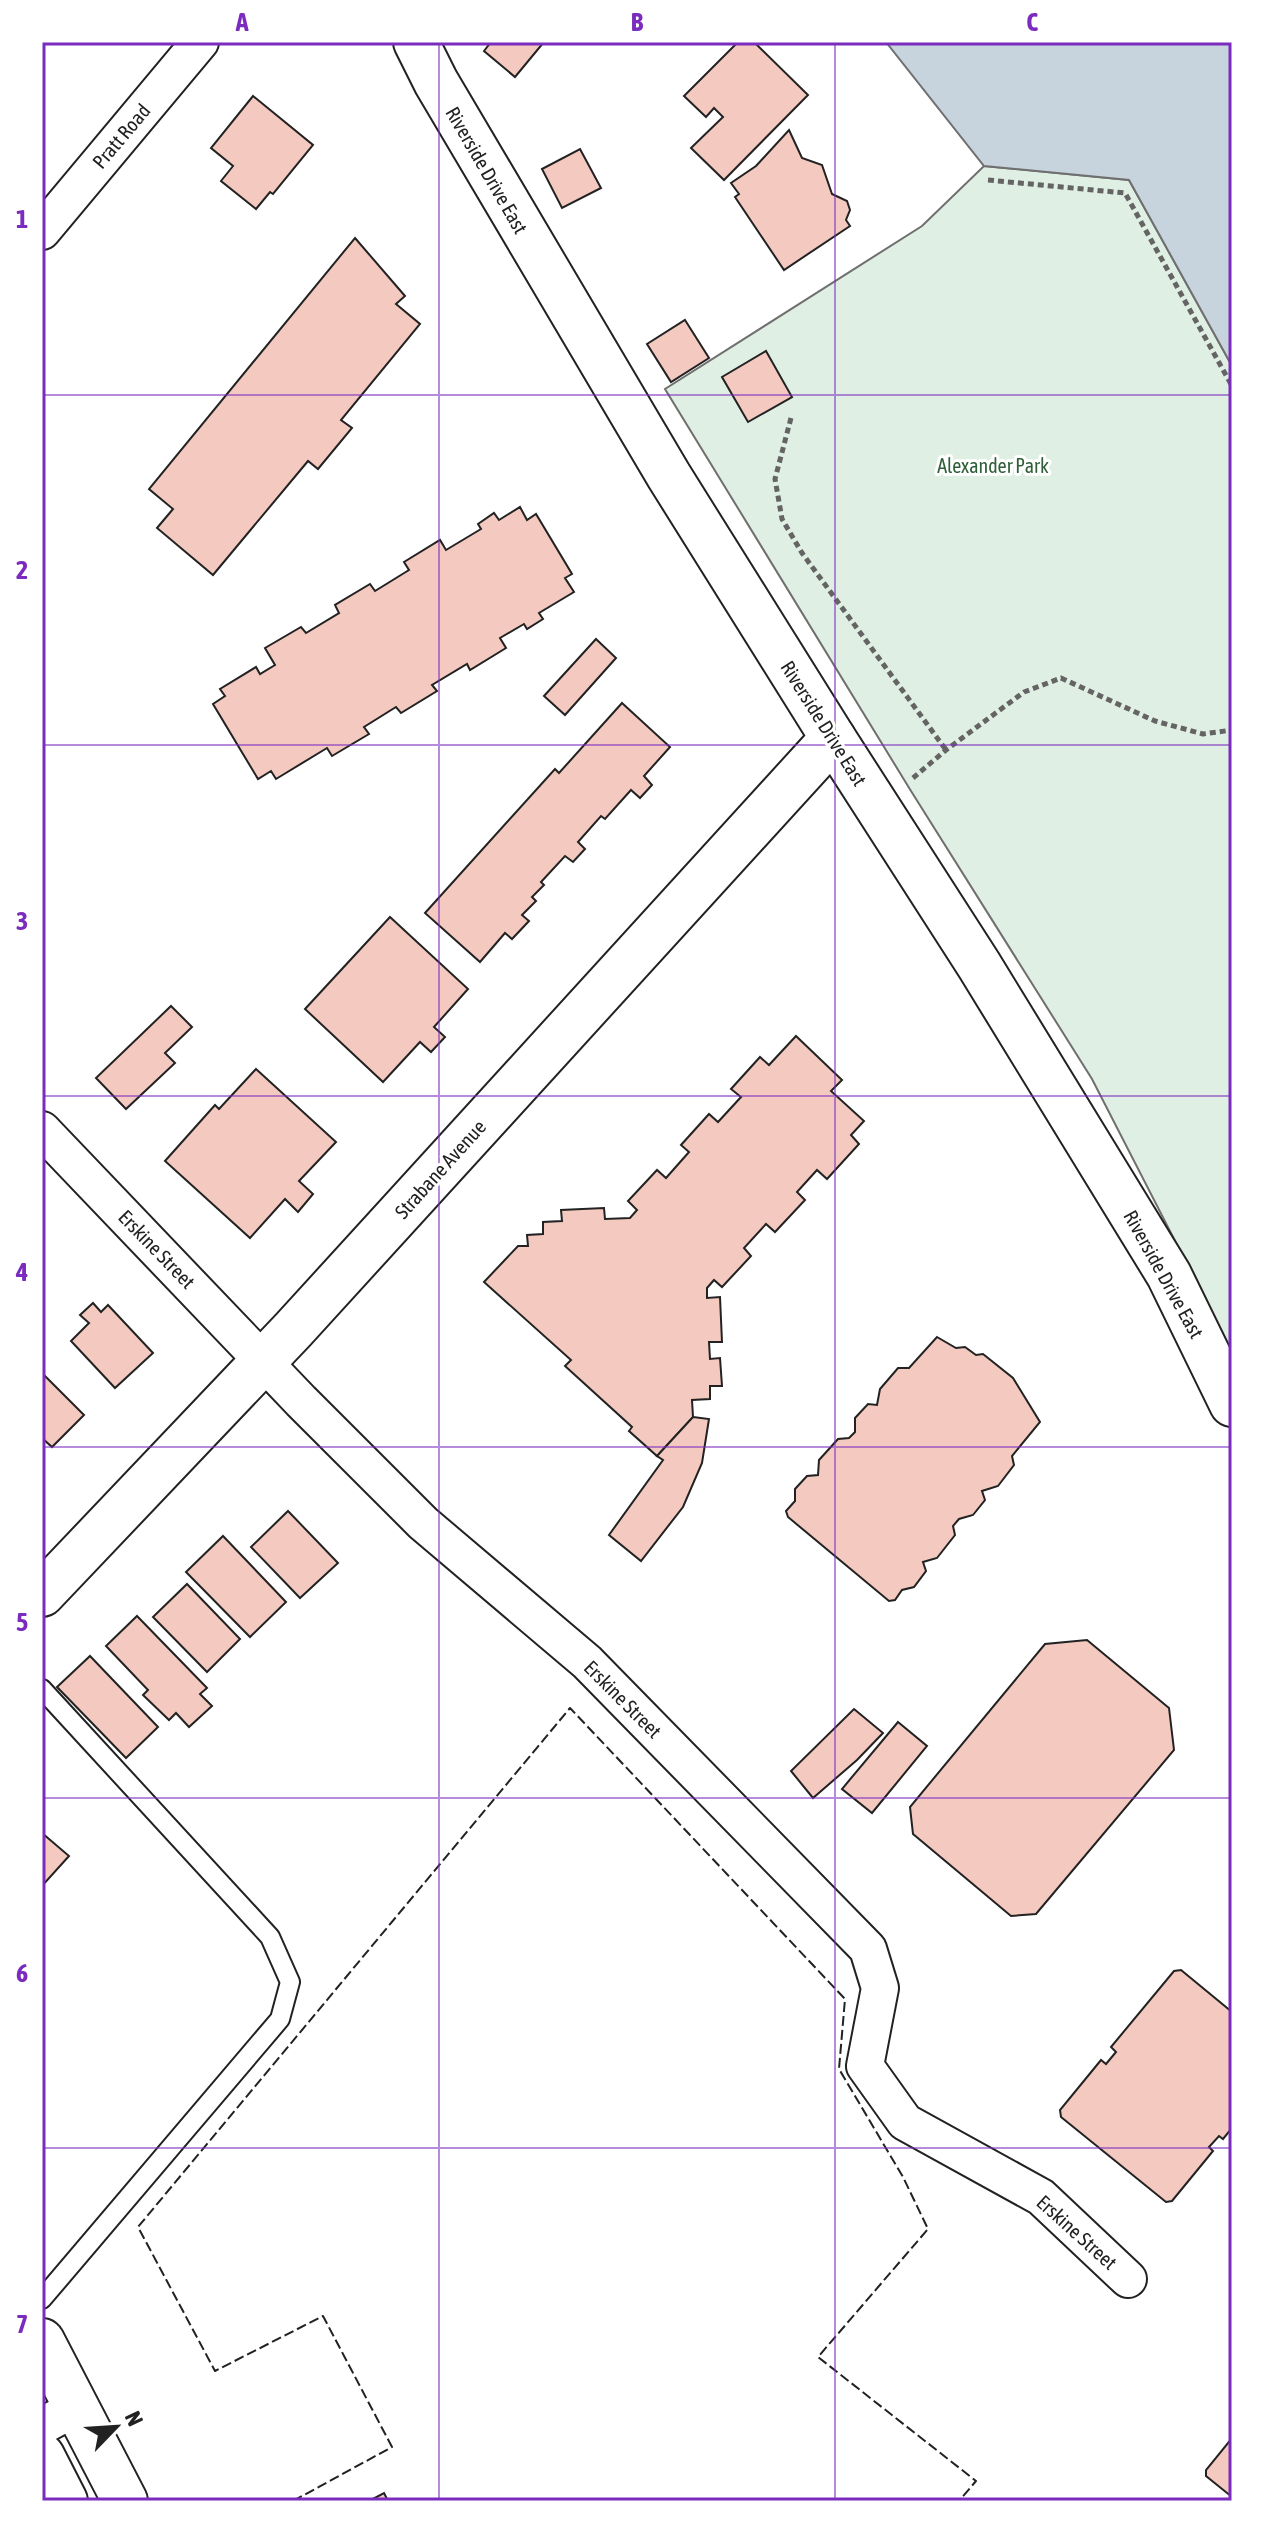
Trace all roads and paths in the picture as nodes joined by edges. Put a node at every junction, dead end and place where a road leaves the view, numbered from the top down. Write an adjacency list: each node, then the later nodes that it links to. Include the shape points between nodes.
1 (200, 42): 4 (street, Pratt Road)
2 (416, 42): 8 (main road, Riverside Drive East, via 607,373)
3 (988, 180): 5 (path, via 1125,193)
4 (42, 231)
5 (1232, 386)
6 (791, 418): 9 (path, via 775,479 782,519)
7 (1232, 730): 9 (path, via 1203,734 1155,721 1061,678 1024,692)
8 (833, 738): 12 (main road, Strabane Avenue); 13 (main road, Riverside Drive East, via 1169,1275)
9 (946, 750): 10 (path)
10 (913, 778)
11 (42, 1130): 12 (street, Erskine Street)
12 (264, 1360): 14 (main road, Strabane Avenue); 16 (street, Erskine Street, via 423,1523 587,1662 868,1949 880,1988 865,2066 905,2122 1041,2197)
13 (1232, 1404)
14 (42, 1594)
15 (42, 1689): 17 (lane, via 270,1937 290,1982 280,2019)
16 (1128, 2279)
17 (42, 2299)
18 (42, 2341): 19 (main road)
19 (59, 2417): 22 (main road)
20 (42, 2456): 21 (main road)
21 (65, 2501)
22 (125, 2501)

